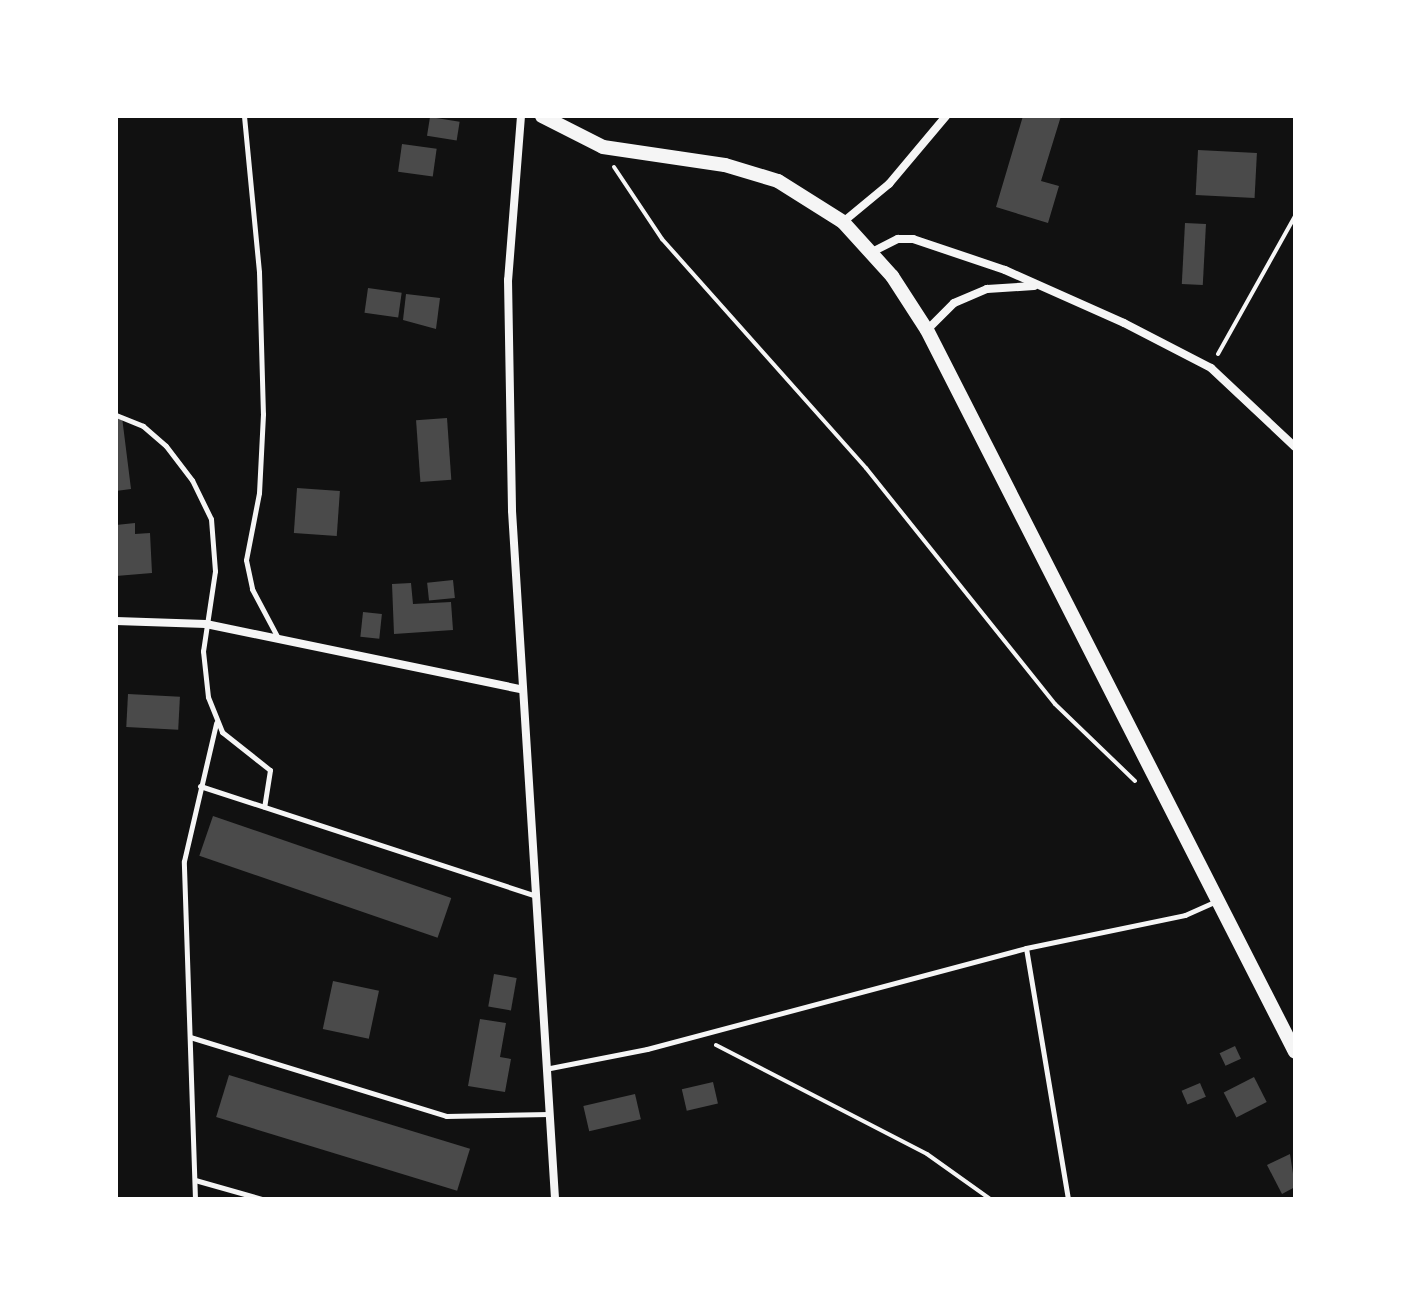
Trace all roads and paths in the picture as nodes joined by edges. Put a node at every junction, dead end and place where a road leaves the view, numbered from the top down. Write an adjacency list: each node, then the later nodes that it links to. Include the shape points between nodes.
1 (244, 116): 16 (lane, via 260,288 263,414 259,493 246,560 252,589)
2 (521, 116): 17 (street, via 508,280)
3 (542, 116): 5 (street)
4 (946, 116): 7 (street, via 889,184)
5 (603, 147): 7 (street, via 747,171 797,190); 20 (path, via 662,239 866,468 1055,704 1136,782)
6 (1295, 216): 11 (path)
7 (843, 222): 8 (street)
8 (872, 252): 9 (street, via 898,239 913,239); 10 (street)
9 (1039, 285): 10 (street, via 987,289 954,303); 11 (street)
10 (927, 330): 20 (street)
11 (1211, 368): 13 (street)
12 (116, 415): 15 (lane, via 155,435 205,505 215,553)
13 (1295, 447)
14 (116, 621): 15 (street)
15 (206, 624): 16 (street); 18 (lane, via 205,668)
16 (278, 638): 17 (street)
17 (520, 689): 22 (street)
18 (216, 723): 19 (lane); 21 (lane, via 270,770)
19 (200, 786): 21 (lane); 25 (lane, via 184,861)
20 (1169, 804): 23 (street)
21 (264, 807): 22 (lane)
22 (534, 895): 28 (street)
23 (1218, 900): 24 (lane, via 1185,915); 27 (street)
24 (1026, 948): 26 (lane); 35 (lane)
25 (190, 1037): 29 (lane, via 454,1118); 30 (lane)
26 (695, 1037): 28 (lane); 34 (path, via 927,1154)
27 (1295, 1052)
28 (545, 1069): 29 (street)
29 (549, 1114): 33 (street)
30 (195, 1180): 31 (lane); 32 (lane)
31 (195, 1199)
32 (262, 1199)
33 (555, 1199)
34 (990, 1199)
35 (1068, 1199)

